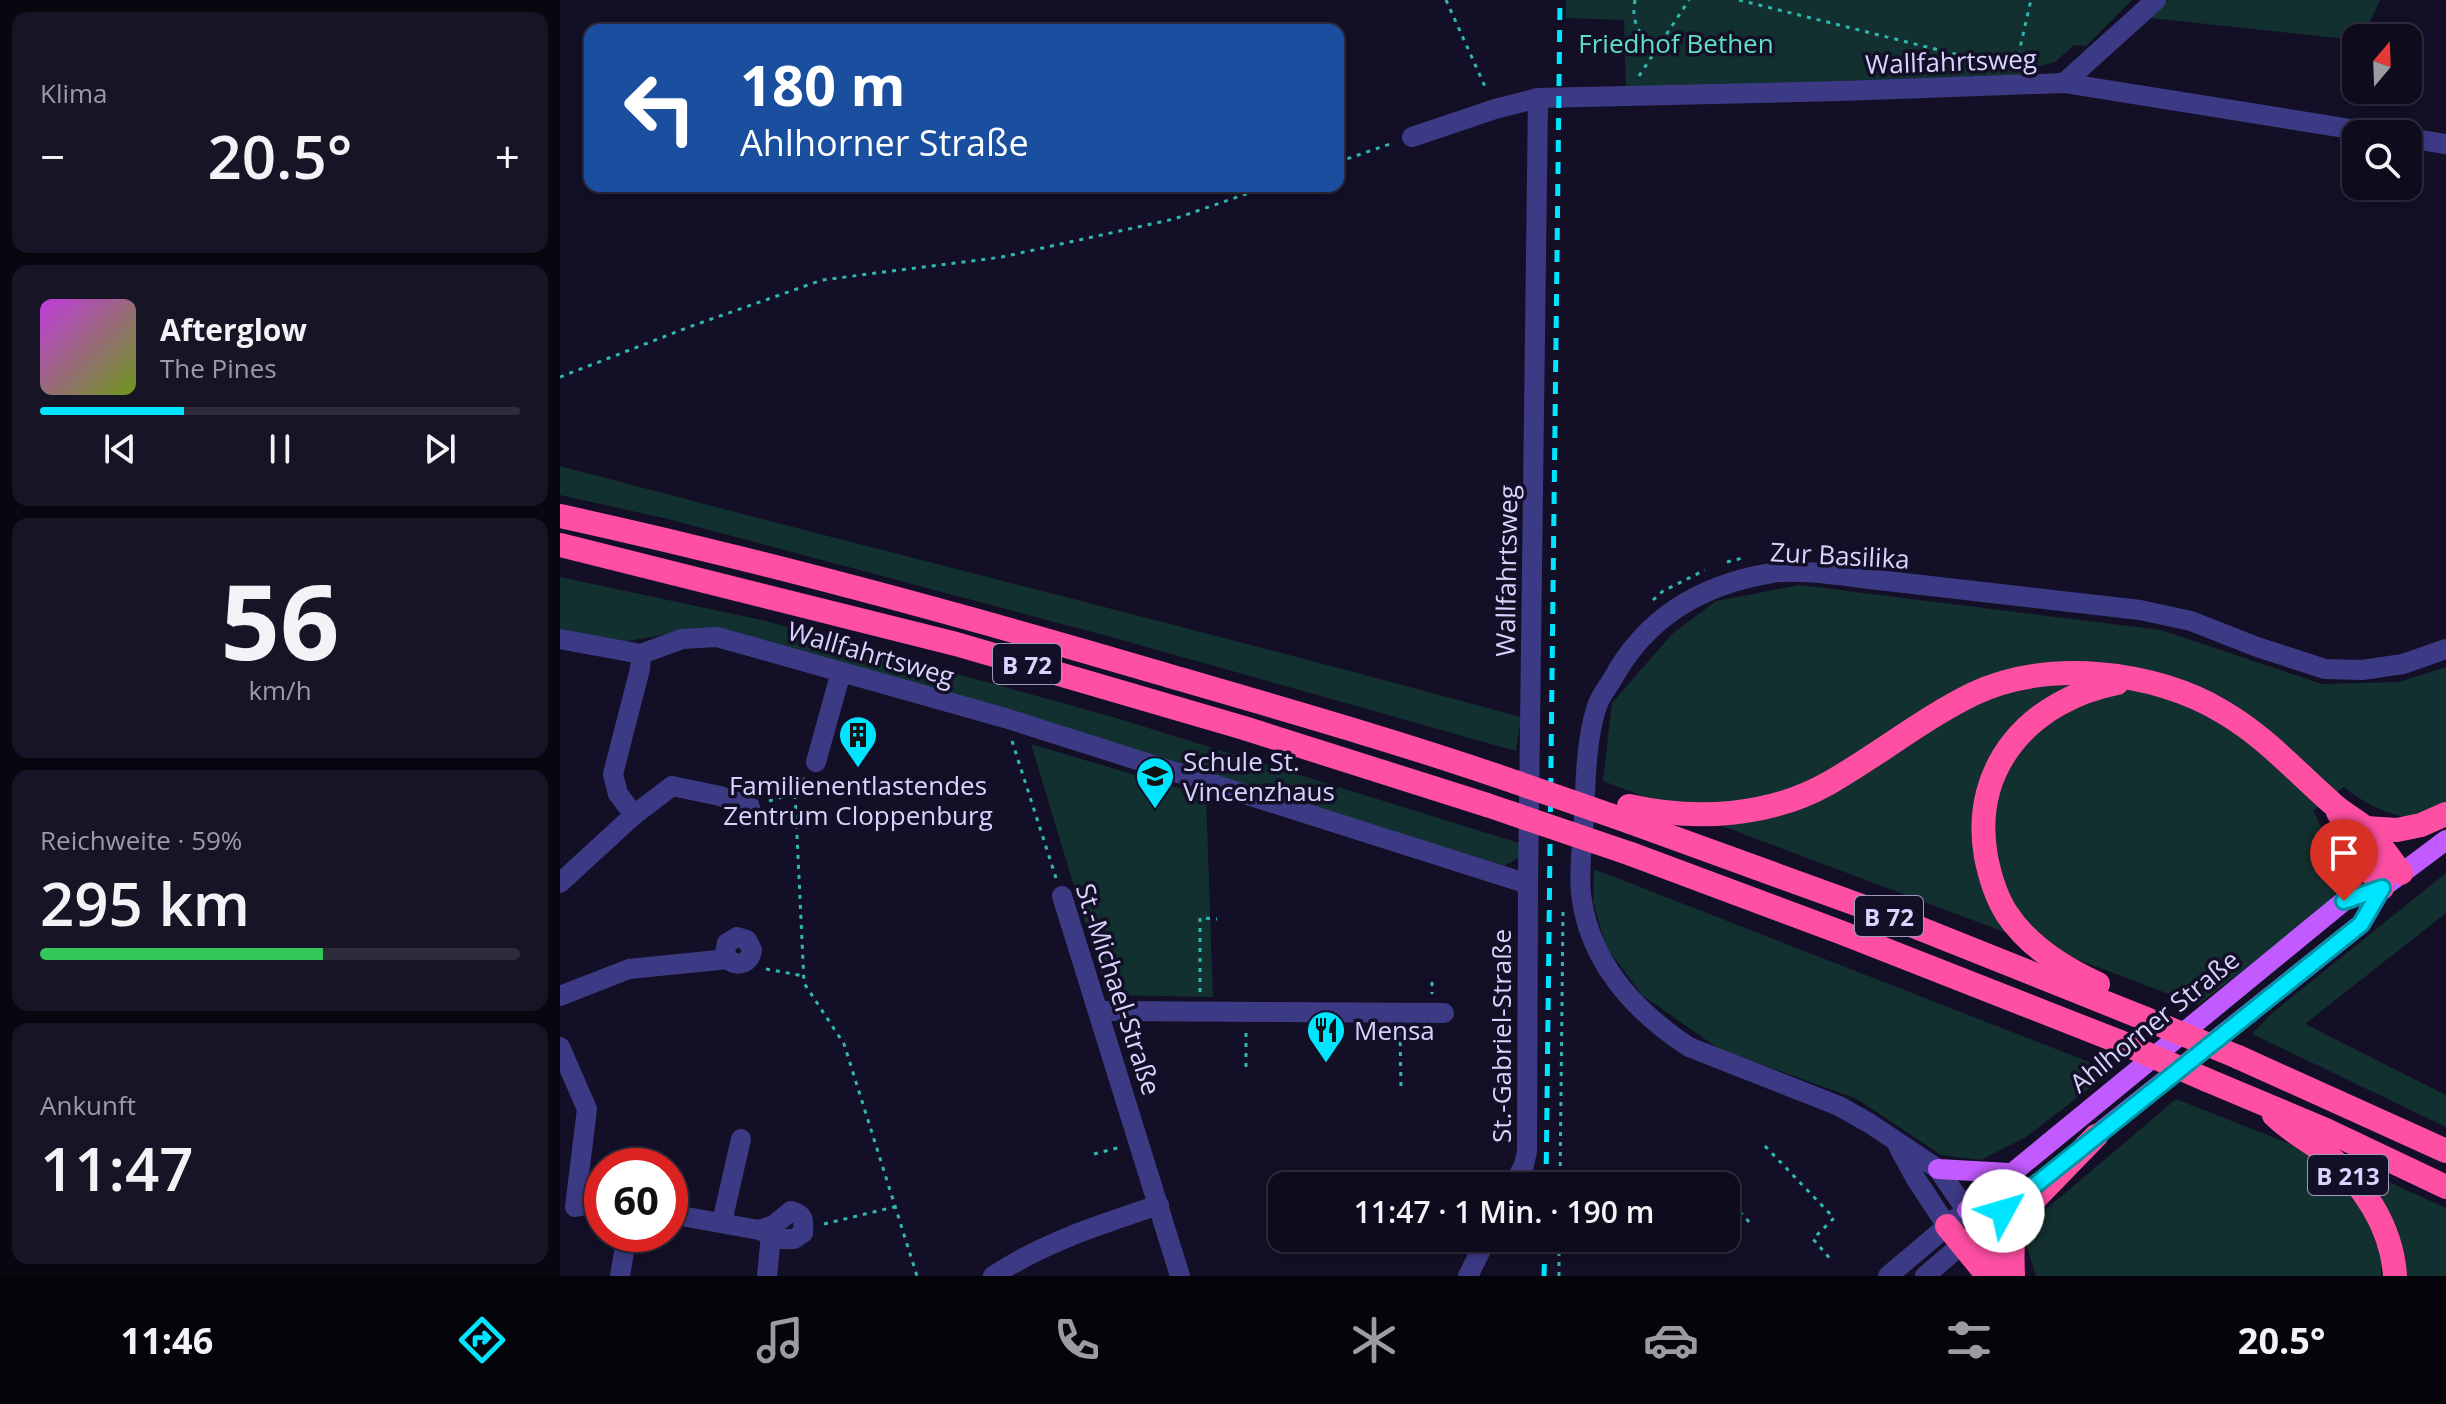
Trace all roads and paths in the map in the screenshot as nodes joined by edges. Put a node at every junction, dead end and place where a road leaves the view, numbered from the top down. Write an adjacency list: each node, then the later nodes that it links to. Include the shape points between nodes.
1 (1446, 0): 13 (path)
2 (1635, 0): 7 (path, via 1638,30)
3 (1689, 0): 7 (path)
4 (1739, 0): 8 (path)
5 (2031, 0): 10 (path, via 2015,69 2027,72)
6 (2156, 0): 9 (street)
7 (1656, 48): 11 (path, via 1639,74)
8 (1999, 65)
9 (2064, 83): 10 (street, Wallfahrtsweg); 14 (street, Wallfahrtsweg)
10 (2036, 84): 11 (street, Wallfahrtsweg)
11 (1639, 97): 12 (street, Wallfahrtsweg)
12 (1538, 98): 13 (street); 44 (street, Wallfahrtsweg)
13 (1495, 109): 15 (street)
14 (2342, 128)
15 (1412, 137): 18 (path)
16 (2422, 140): 17 (street)
17 (2446, 144)
18 (1344, 160)
19 (1252, 192): 20 (path, via 1174,219 1002,257 822,280)
20 (560, 377)
21 (560, 516): 37 (highway, B 72, bridge, via 967,617)
22 (560, 545): 60 (highway, B 72, bridge, via 956,644 1487,805 1840,932)
23 (1753, 557): 24 (path)
24 (1724, 564)
25 (1711, 568): 26 (path)
26 (1653, 601)
27 (560, 639): 29 (street, Wallfahrtsweg)
28 (2446, 649): 64 (street, Zur Basilika, via 2403,664 2325,669 2191,621 2140,610 1775,572 1710,588 1642,635 1598,706 1590,747 1581,893 1599,956 1632,1000 1689,1047 1839,1106)
29 (641, 654): 30 (street, Wallfahrtsweg, via 682,639 717,637); 39 (street, via 613,774 618,794)
30 (841, 672): 32 (street, Wallfahrtsweg); 33 (street)
31 (2131, 680): 35 (highway, B 72, via 2188,695 2224,712 2286,758); 37 (highway, B 72, via 2083,672 2010,681 1931,717 1827,785 1785,802 1736,813); 56 (highway, B 72, via 2074,694 2012,742 1996,766 1982,831 1997,896 2020,931 2043,953)
32 (1005, 718): 44 (street, Wallfahrtsweg); 45 (path, St.-Michael-Straße)
33 (816, 762): 34 (path)
34 (795, 793): 36 (path); 49 (path)
35 (2335, 806): 40 (highway, B 72); 42 (highway, B 72, via 2370,870)
36 (750, 807): 39 (street, via 672,786)
37 (1630, 814): 56 (highway, B 72)
38 (2446, 814): 40 (highway, via 2397,830)
39 (634, 815): 43 (street)
40 (2365, 828): 42 (highway, B 72)
41 (2446, 840): 42 (main road, Ahlhorner Straße)
42 (2392, 881): 61 (main road, Ahlhorner Straße, via 2361,924); 71 (main road, Ahlhorner Straße, via 2344,901)
43 (560, 883)
44 (1528, 884): 69 (street, St.-Gabriel-Straße, via 1527,1151)
45 (1062, 896): 51 (street, St.-Michael-Straße)
46 (1563, 908): 70 (path)
47 (1217, 919): 52 (path, via 1200,918)
48 (738, 959): 49 (path); 50 (street, via 629,969)
49 (804, 976): 74 (path, via 844,1044)
50 (560, 996)
51 (1099, 1011): 52 (street); 63 (street, St.-Michael-Straße)
52 (1200, 1012): 53 (street)
53 (1246, 1012): 54 (street); 58 (path)
54 (1400, 1013): 55 (street); 59 (path)
55 (1444, 1013)
56 (2149, 1016): 66 (highway, B 72, bridge)
57 (560, 1047): 75 (street, via 587,1109)
58 (1246, 1067)
59 (1401, 1088)
60 (2261, 1102): 72 (highway, B 72); 98 (highway, B 213, via 2359,1186 2387,1232)
61 (2096, 1136): 81 (main road, Ahlhorner Straße); 97 (highway, via 2023,1211 2012,1242)
62 (741, 1139): 78 (street)
63 (1140, 1142): 67 (path); 73 (street, St.-Michael-Straße)
64 (1897, 1143): 68 (street, Zur Basilika); 81 (street, Zur Basilika, via 1916,1179)
65 (1765, 1146): 86 (path, via 1834,1218 1813,1239)
66 (2446, 1151)
67 (1094, 1154)
68 (1938, 1169): 71 (main road); 81 (street, Zur Basilika)
69 (1520, 1172)
70 (1560, 1172)
71 (2009, 1173): 81 (main road, Ahlhorner Straße)
72 (2446, 1187)
73 (1159, 1205): 90 (street, via 1025,1255); 91 (street, St.-Michael-Straße)
74 (894, 1207): 80 (path); 89 (path)
75 (568, 1208)
76 (1740, 1212): 79 (path)
77 (688, 1217): 78 (street)
78 (722, 1222): 82 (street)
79 (1750, 1223)
80 (803, 1228): 82 (street, via 803,1217 791,1211)
81 (1964, 1228): 94 (street); 95 (street); 96 (highway); 97 (highway)
82 (765, 1232): 88 (street)
83 (624, 1252): 87 (street)
84 (1480, 1252): 92 (street)
85 (1559, 1252): 93 (path)
86 (1833, 1262)
87 (620, 1276)
88 (767, 1276)
89 (917, 1276)
90 (993, 1276)
91 (1180, 1276)
92 (1468, 1276)
93 (1559, 1276)
94 (1888, 1276)
95 (1925, 1276)
96 (1986, 1276)
97 (2013, 1276)
98 (2395, 1276)

